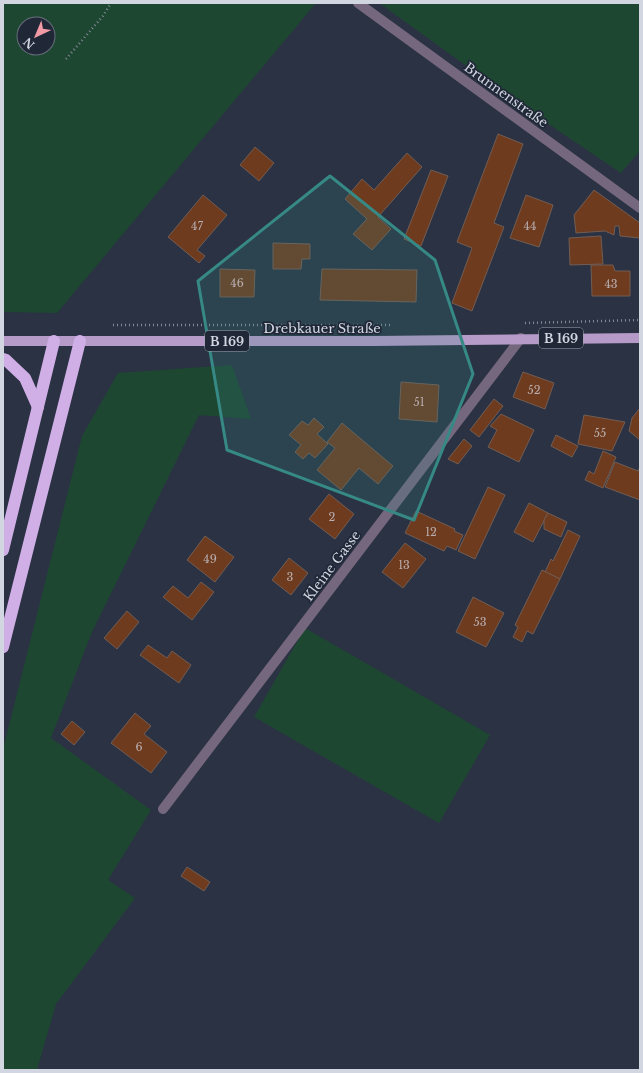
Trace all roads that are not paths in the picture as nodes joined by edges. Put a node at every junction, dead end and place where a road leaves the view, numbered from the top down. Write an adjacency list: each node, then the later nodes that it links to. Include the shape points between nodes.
1 (358, 3): 2 (street, Brunnenstraße)
2 (640, 208)
3 (521, 338): 4 (main road, Drebkauer Straße / B 169); 7 (main road, Drebkauer Straße / B 169, via 375,341); 12 (street, Kleine Gasse)
4 (640, 338)
5 (3, 341): 6 (main road, Drebkauer Straße / B 169)
6 (54, 341): 7 (main road, Drebkauer Straße / B 169); 9 (highway)
7 (80, 341): 11 (highway)
8 (3, 359): 9 (highway, via 25,378)
9 (38, 407): 10 (highway)
10 (3, 550)
11 (3, 647)
12 (163, 809)

